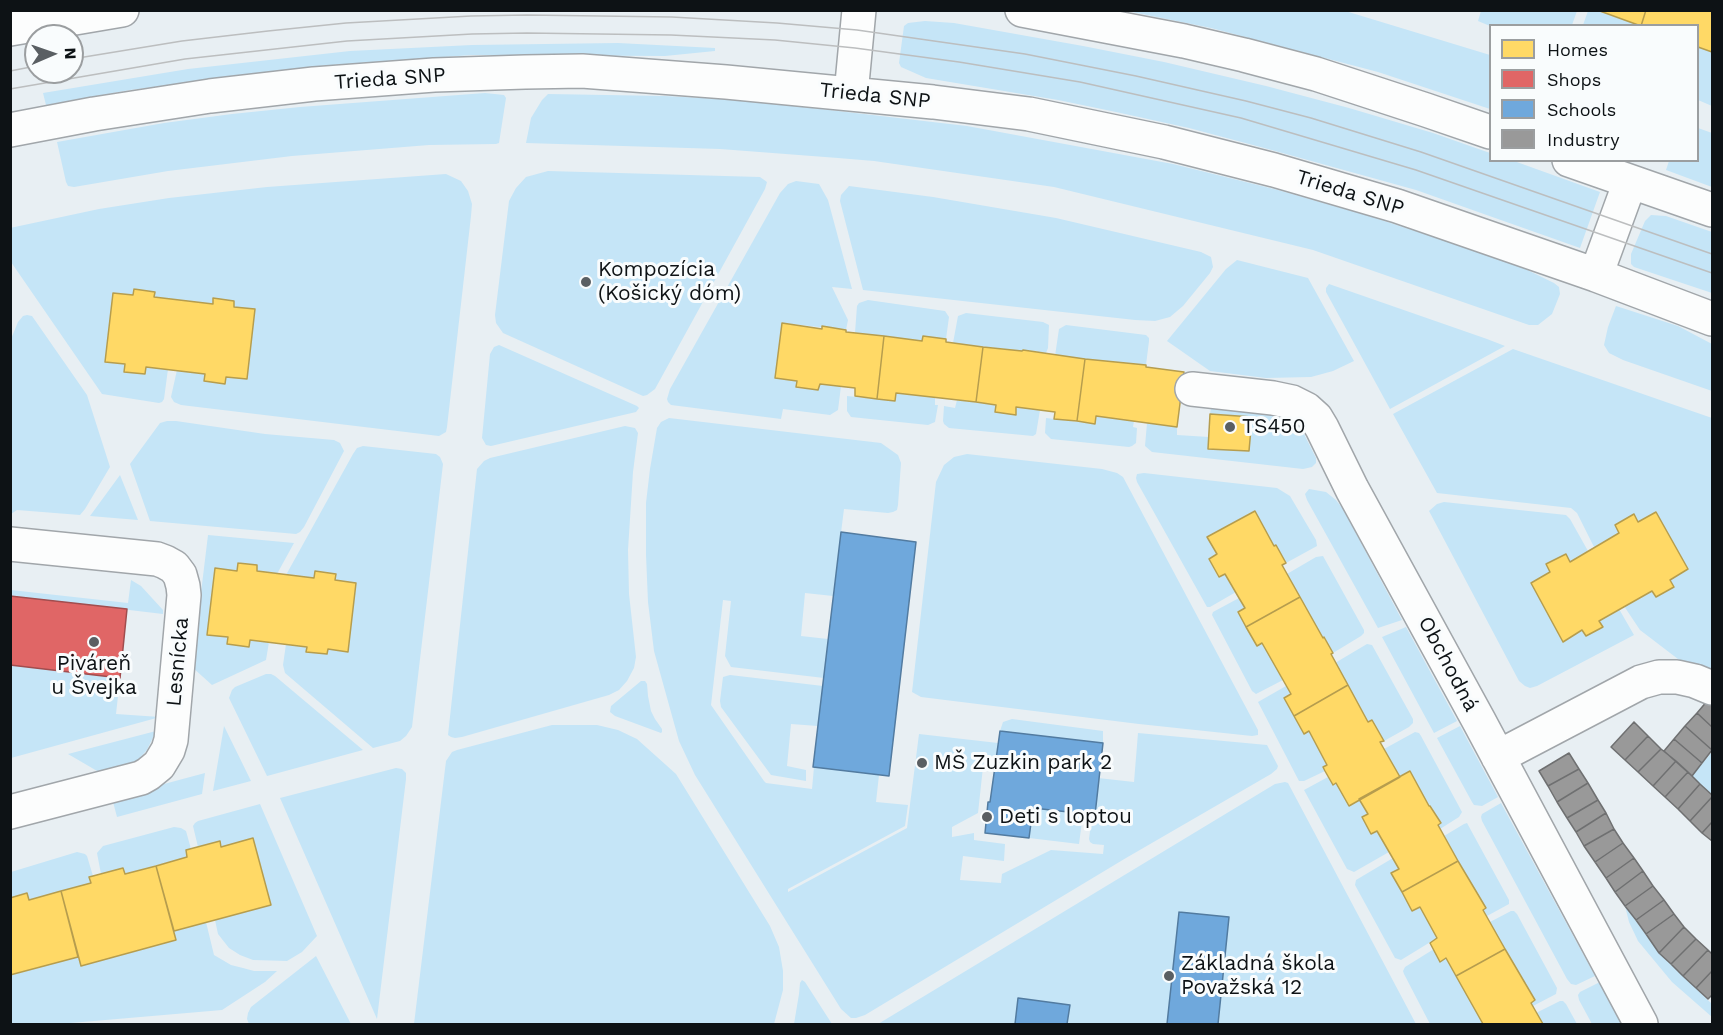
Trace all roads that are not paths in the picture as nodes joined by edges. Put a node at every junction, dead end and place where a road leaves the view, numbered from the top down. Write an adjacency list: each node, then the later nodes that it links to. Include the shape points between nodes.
1 (122, 10): 4 (street)
2 (859, 10): 5 (street)
3 (1022, 10): 7 (street, via 1244,55)
4 (10, 29)
5 (851, 94): 6 (street, Trieda SNP, via 582,71 434,75 210,96); 11 (street, Trieda SNP, via 1029,114 1164,142 1397,206)
6 (10, 130)
7 (1489, 131)
8 (1575, 162): 9 (street)
9 (1630, 182): 10 (street); 11 (street)
10 (1713, 210)
11 (1596, 274): 12 (street, Trieda SNP)
12 (1713, 319)
13 (1192, 389): 16 (street, Obchodná, via 1292,402 1316,418)
14 (10, 544): 17 (street, Lesnícka, via 157,559 174,567 180,575 184,595 171,740 159,765 141,778)
15 (1713, 688): 16 (street, via 1677,677 1650,679)
16 (1498, 757): 18 (street, Obchodná)
17 (10, 812)
18 (1641, 1024)

